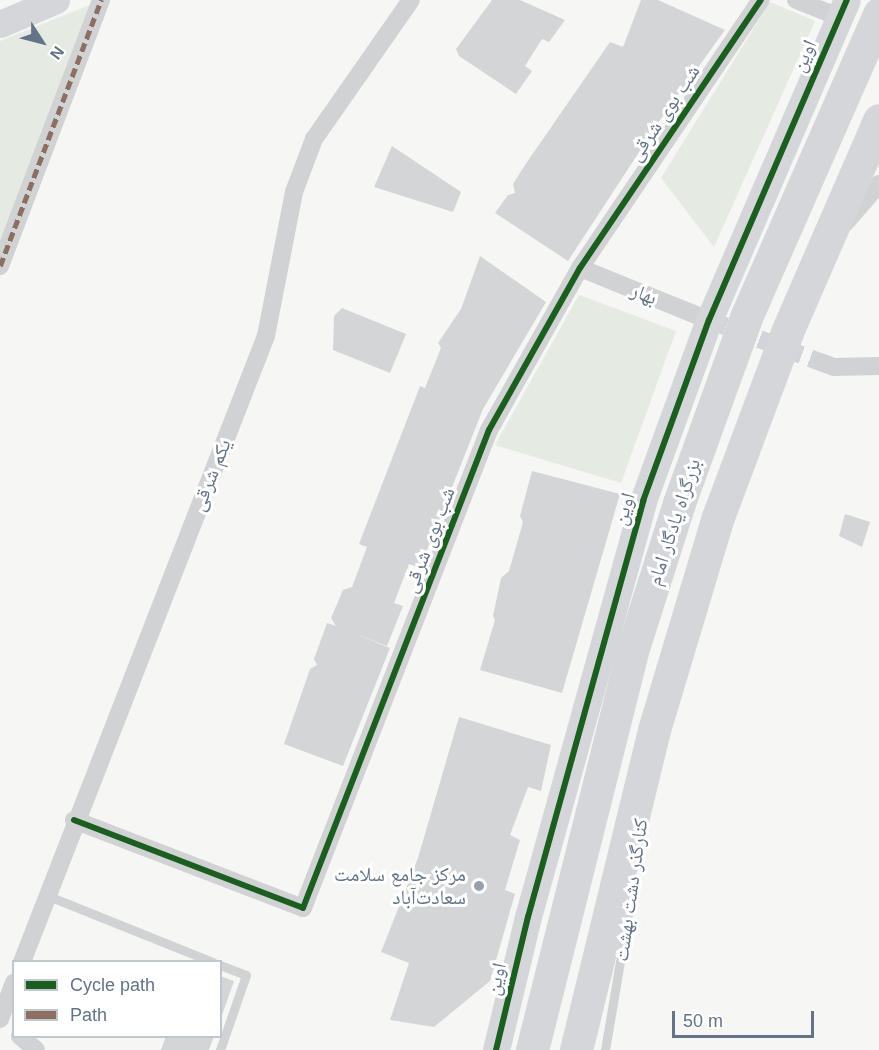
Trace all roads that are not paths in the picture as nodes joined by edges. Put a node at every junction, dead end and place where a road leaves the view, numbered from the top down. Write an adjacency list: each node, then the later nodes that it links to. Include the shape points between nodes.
1 (56, 0): 8 (street)
2 (101, 0): 12 (street)
3 (411, 0): 18 (street, یکم شرقی, via 314,139 294,192 266,336)
4 (761, 0): 13 (street, شب بوی شرقی)
5 (796, 0): 6 (street)
6 (843, 8): 14 (street, اوین)
7 (879, 14): 32 (highway, بزرگراه یادگار امام, via 747,315 679,503 631,657)
8 (0, 24)
9 (879, 120): 11 (highway, بزرگراه یادگار امام)
10 (879, 184): 11 (street)
11 (818, 257): 17 (highway, بزرگراه یادگار امام, via 718,517)
12 (0, 266)
13 (580, 268): 14 (street, بهار); 18 (street, شب بوی شرقی, via 489,430 303,908)
14 (709, 320): 31 (street, اوین, via 643,501 528,916)
15 (823, 363): 16 (street, via 834,367)
16 (879, 366)
17 (654, 730): 19 (lane, کنارگذر دشت بهشت); 33 (highway, بزرگراه یادگار امام)
18 (74, 820): 21 (street, یکم شرقی)
19 (640, 835)
20 (635, 870): 34 (lane, کنارگذر دشت بهشت)
21 (46, 895): 22 (street, یکم شرقی); 23 (lane)
22 (22, 960)
23 (208, 960)
24 (222, 966): 30 (lane, via 246,975)
25 (12, 988): 26 (street)
26 (0, 1019): 27 (street)
27 (12, 1029)
28 (22, 1038): 29 (street)
29 (36, 1050)
30 (220, 1050)
31 (496, 1050)
32 (532, 1050)
33 (576, 1050)
34 (605, 1050)

